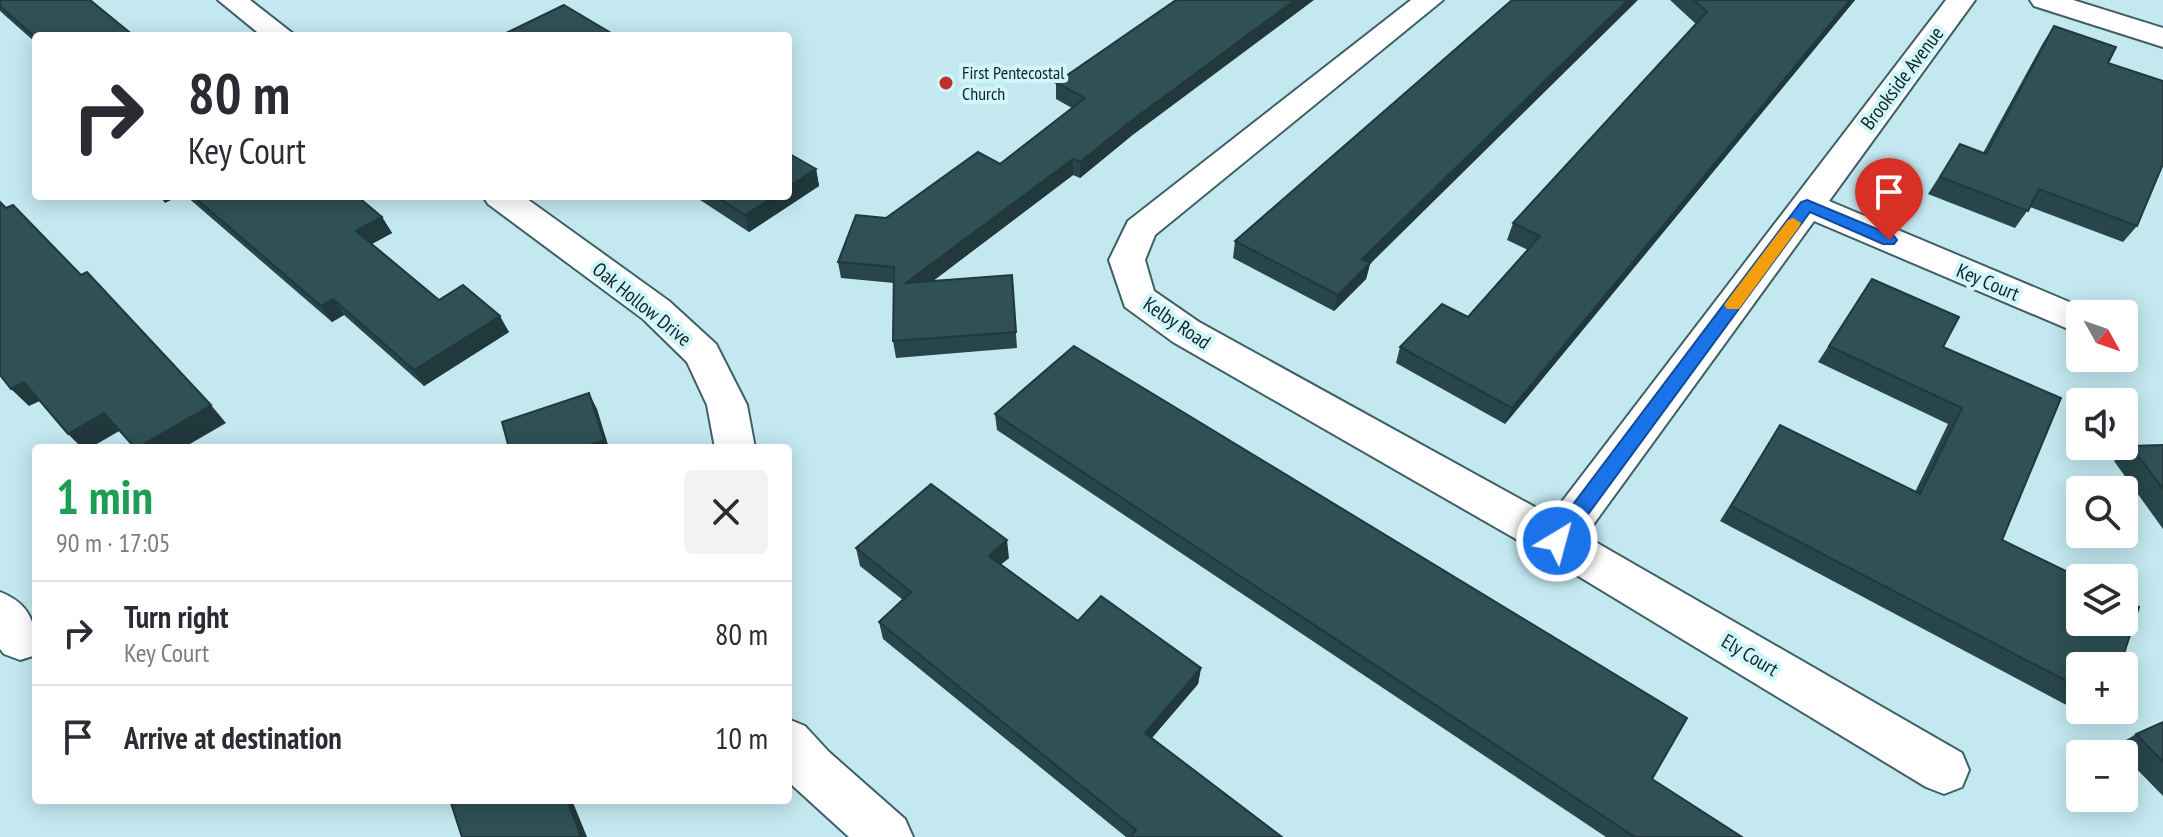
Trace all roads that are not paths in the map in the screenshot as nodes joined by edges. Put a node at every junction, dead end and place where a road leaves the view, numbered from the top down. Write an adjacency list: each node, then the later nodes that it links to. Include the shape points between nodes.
1 (232, 0): 5 (street)
2 (1429, 0): 11 (street, Kelby Road, via 1140,229 1127,260 1138,298 1186,332)
3 (1961, 0): 8 (street, Brookside Avenue)
4 (2044, 0): 6 (street)
5 (276, 32)
6 (2163, 38)
7 (505, 200): 10 (street, Oak Hollow Drive, via 656,310 702,354 727,405)
8 (1807, 205): 9 (street, Key Court); 11 (street, Brookside Avenue)
9 (2066, 315)
10 (734, 444)
11 (1557, 541): 13 (street, Ely Court)
12 (792, 747): 14 (street)
13 (1944, 770)
14 (887, 837)

